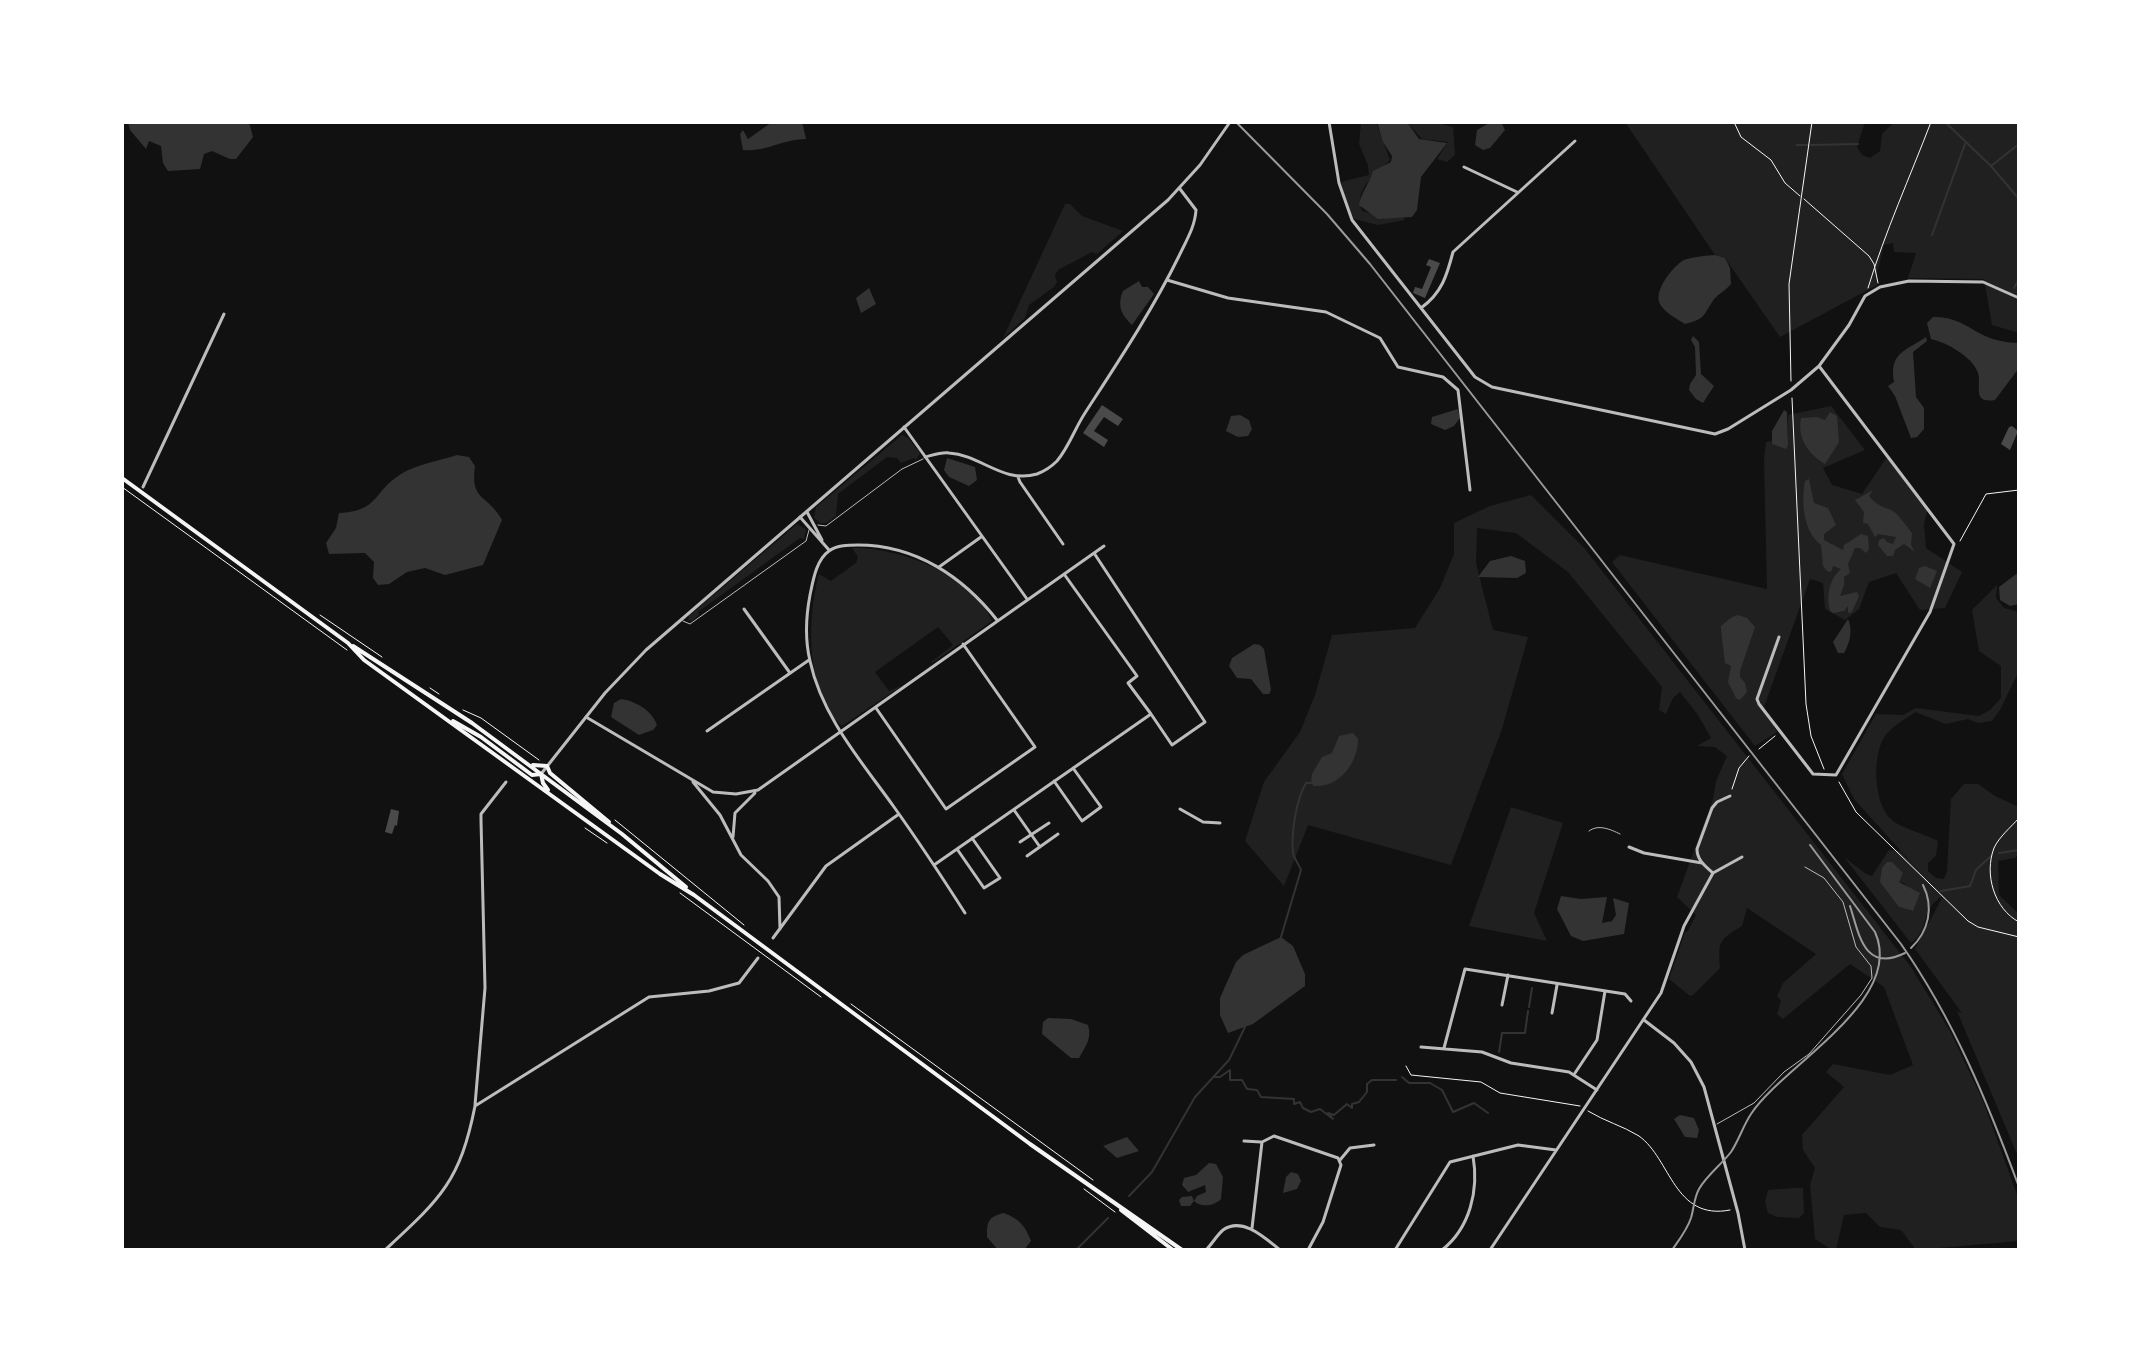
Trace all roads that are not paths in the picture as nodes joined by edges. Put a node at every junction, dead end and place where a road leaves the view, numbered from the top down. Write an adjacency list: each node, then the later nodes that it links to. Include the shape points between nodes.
1 (1329, 122): 9 (street, via 1339,183 1352,220)
2 (1229, 124): 5 (street)
3 (1575, 141): 6 (street)
4 (1464, 167): 6 (street)
5 (1179, 188): 7 (street, via 1196,210); 12 (street)
6 (1517, 192): 9 (street, via 1453,252 1435,298)
7 (1167, 280): 14 (street, via 1058,460 1035,475); 17 (street, via 1228,298 1326,312 1380,338 1398,367 1443,377 1458,390)
8 (2019, 298): 11 (street, via 1983,282 1909,281 1880,287 1865,296)
9 (1421, 308): 11 (street, via 1475,377 1492,387 1708,434 1728,429)
10 (224, 314): 16 (street)
11 (1819, 366): 32 (street, via 1954,544 1930,612 1836,775 1813,774 1757,699)
12 (904, 427): 13 (street); 18 (street)
13 (925, 457): 14 (street, via 949,453); 20 (lane, via 826,526); 21 (street)
14 (1018, 477): 22 (street)
15 (122, 478): 16 (main road)
16 (142, 489): 33 (main road)
17 (1470, 490)
18 (806, 512): 19 (street); 20 (street)
19 (800, 517): 20 (street); 30 (street)
20 (812, 526): 24 (street); 30 (lane, via 806,541 690,624)
21 (981, 537): 26 (street); 28 (street)
22 (1063, 544)
23 (1104, 546): 25 (street)
24 (829, 551): 26 (street, via 847,545 890,549); 35 (street, via 819,564 810,599)
25 (1094, 553): 27 (street); 39 (street, via 1205,722 1172,745)
26 (939, 567): 31 (street, via 979,597)
27 (1064, 574): 28 (street); 39 (street, via 1137,676 1128,683)
28 (1027, 599): 31 (street)
29 (744, 609): 36 (street)
30 (681, 619): 40 (street)
31 (997, 620): 34 (street)
32 (1779, 637)
33 (348, 643): 38 (main road); 43 (main road)
34 (963, 644): 37 (street); 37 (street, via 1035,747 946,809)
35 (809, 660): 36 (street); 42 (street)
36 (790, 673): 41 (street)
37 (875, 708): 42 (street)
38 (435, 711): 46 (main road, via 532,775); 52 (main road)
39 (1151, 714): 45 (street)
40 (585, 717): 44 (street); 47 (street)
41 (707, 731)
42 (841, 732): 50 (street); 55 (street)
43 (521, 759): 44 (main road); 46 (main road)
44 (547, 766): 46 (street); 59 (main road)
45 (1073, 768): 48 (street); 48 (street, via 1101,807 1082,821)
46 (541, 774): 52 (main road); 59 (main road)
47 (689, 778): 50 (street, via 724,794); 64 (street)
48 (1054, 781): 54 (street)
49 (506, 782): 91 (street, via 481,814 485,988)
50 (758, 790): 64 (street, via 735,813)
51 (1730, 796): 71 (street, via 1712,808 1697,849)
52 (555, 797): 75 (main road)
53 (1180, 809): 57 (street, via 1203,822)
54 (1014, 810): 60 (street); 63 (street)
55 (899, 814): 72 (street); 77 (street, via 826,866)
56 (1049, 823): 60 (street)
57 (1220, 823)
58 (1589, 831): 62 (lane, via 1594,827)
59 (622, 834): 75 (main road)
60 (1032, 834): 65 (street); 66 (street)
61 (1058, 834): 66 (street)
62 (1620, 834)
63 (972, 838): 68 (street); 68 (street, via 1000,878 984,888)
64 (733, 840): 77 (street, via 779,897)
65 (1020, 842)
66 (1040, 847): 69 (street)
67 (1629, 847): 71 (street)
68 (957, 849): 72 (street)
69 (1027, 856)
70 (1742, 857): 74 (street)
71 (1702, 863): 74 (street)
72 (934, 865): 76 (street)
73 (1805, 867): 92 (lane, via 1824,878 1843,902 1872,978 1809,1054 1754,1103)
74 (1713, 873): 86 (street)
75 (694, 895): 99 (main road)
76 (965, 913)
77 (780, 929): 78 (street)
78 (773, 938)
79 (758, 958): 91 (street, via 739,983 649,997)
80 (1508, 975): 81 (street); 84 (street); 88 (street, via 1463,972)
81 (1557, 983): 82 (street); 85 (street)
82 (1605, 991): 83 (street, via 1625,994); 89 (street, via 1597,1040)
83 (1631, 1001)
84 (1502, 1005)
85 (1552, 1013)
86 (1644, 1020): 90 (street); 92 (street, via 1691,1062)
87 (1421, 1047): 88 (street)
88 (1444, 1048): 89 (street)
89 (1575, 1073): 90 (street)
90 (1597, 1090): 96 (street)
91 (475, 1106): 101 (street, via 459,1167 446,1189)
92 (1714, 1124): 110 (street)
93 (1244, 1141): 94 (street)
94 (1262, 1142): 98 (street, via 1280,1136); 100 (street)
95 (1374, 1145): 98 (street, via 1350,1148)
96 (1557, 1150): 97 (street, via 1518,1145); 109 (street)
97 (1473, 1156): 107 (street, via 1450,1162); 108 (street, via 1467,1216 1461,1231)
98 (1340, 1160): 106 (street, via 1325,1216)
99 (1114, 1202): 102 (main road); 103 (main road)
100 (1252, 1228): 104 (street, via 1228,1228); 105 (street)
101 (385, 1250)
102 (1173, 1250)
103 (1182, 1250)
104 (1206, 1250)
105 (1280, 1250)
106 (1308, 1250)
107 (1395, 1250)
108 (1442, 1250)
109 (1490, 1250)
110 (1745, 1250)

